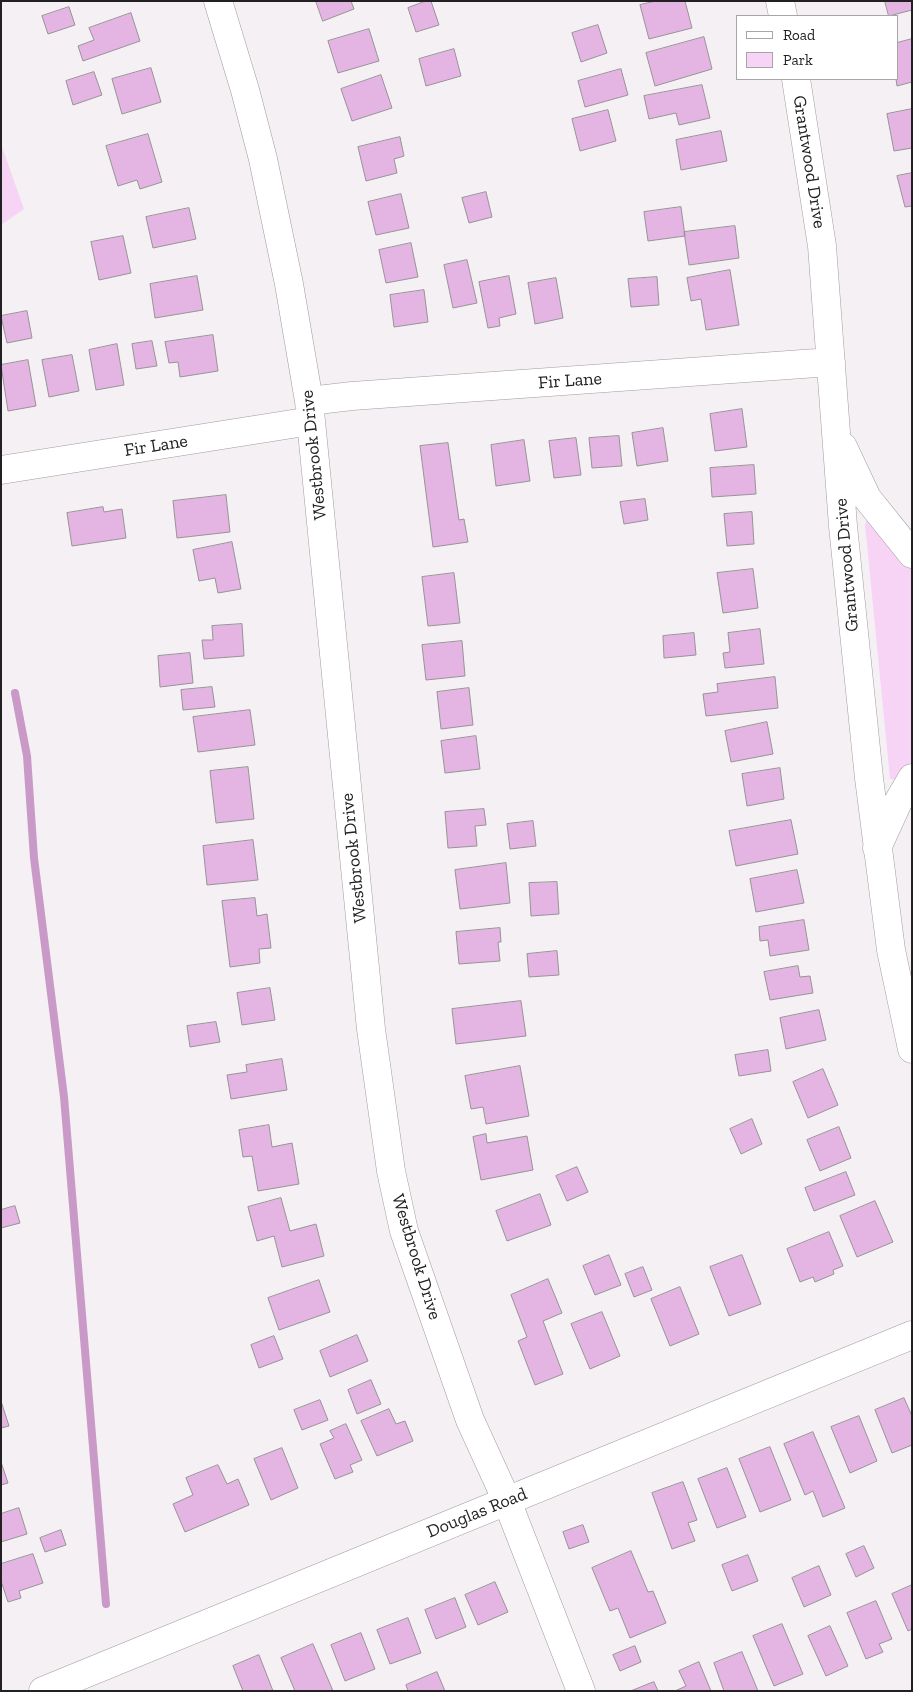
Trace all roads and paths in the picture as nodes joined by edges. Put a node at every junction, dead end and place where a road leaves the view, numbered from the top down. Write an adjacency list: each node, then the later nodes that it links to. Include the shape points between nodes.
1 (218, 1): 6 (street, Westbrook Drive, via 263,159 289,284)
2 (780, 1): 3 (street)
3 (783, 15)
4 (796, 80): 5 (street, Grantwood Drive, via 822,246)
5 (831, 362): 6 (street, Fir Lane, via 352,396); 7 (street, Grantwood Drive)
6 (310, 411): 8 (street, Fir Lane); 14 (street, Westbrook Drive, via 371,1029 391,1171 404,1231 470,1420)
7 (836, 430): 9 (street, via 867,498); 11 (street, Grantwood Drive, via 855,650)
8 (1, 470)
9 (912, 554)
10 (912, 778): 11 (street)
11 (878, 848): 12 (street, Grantwood Drive, via 891,950)
12 (912, 1049)
13 (912, 1335): 14 (street, Douglas Road)
14 (507, 1500): 15 (street, Douglas Road); 16 (street, Westbrook Drive)
15 (44, 1691)
16 (581, 1691)

